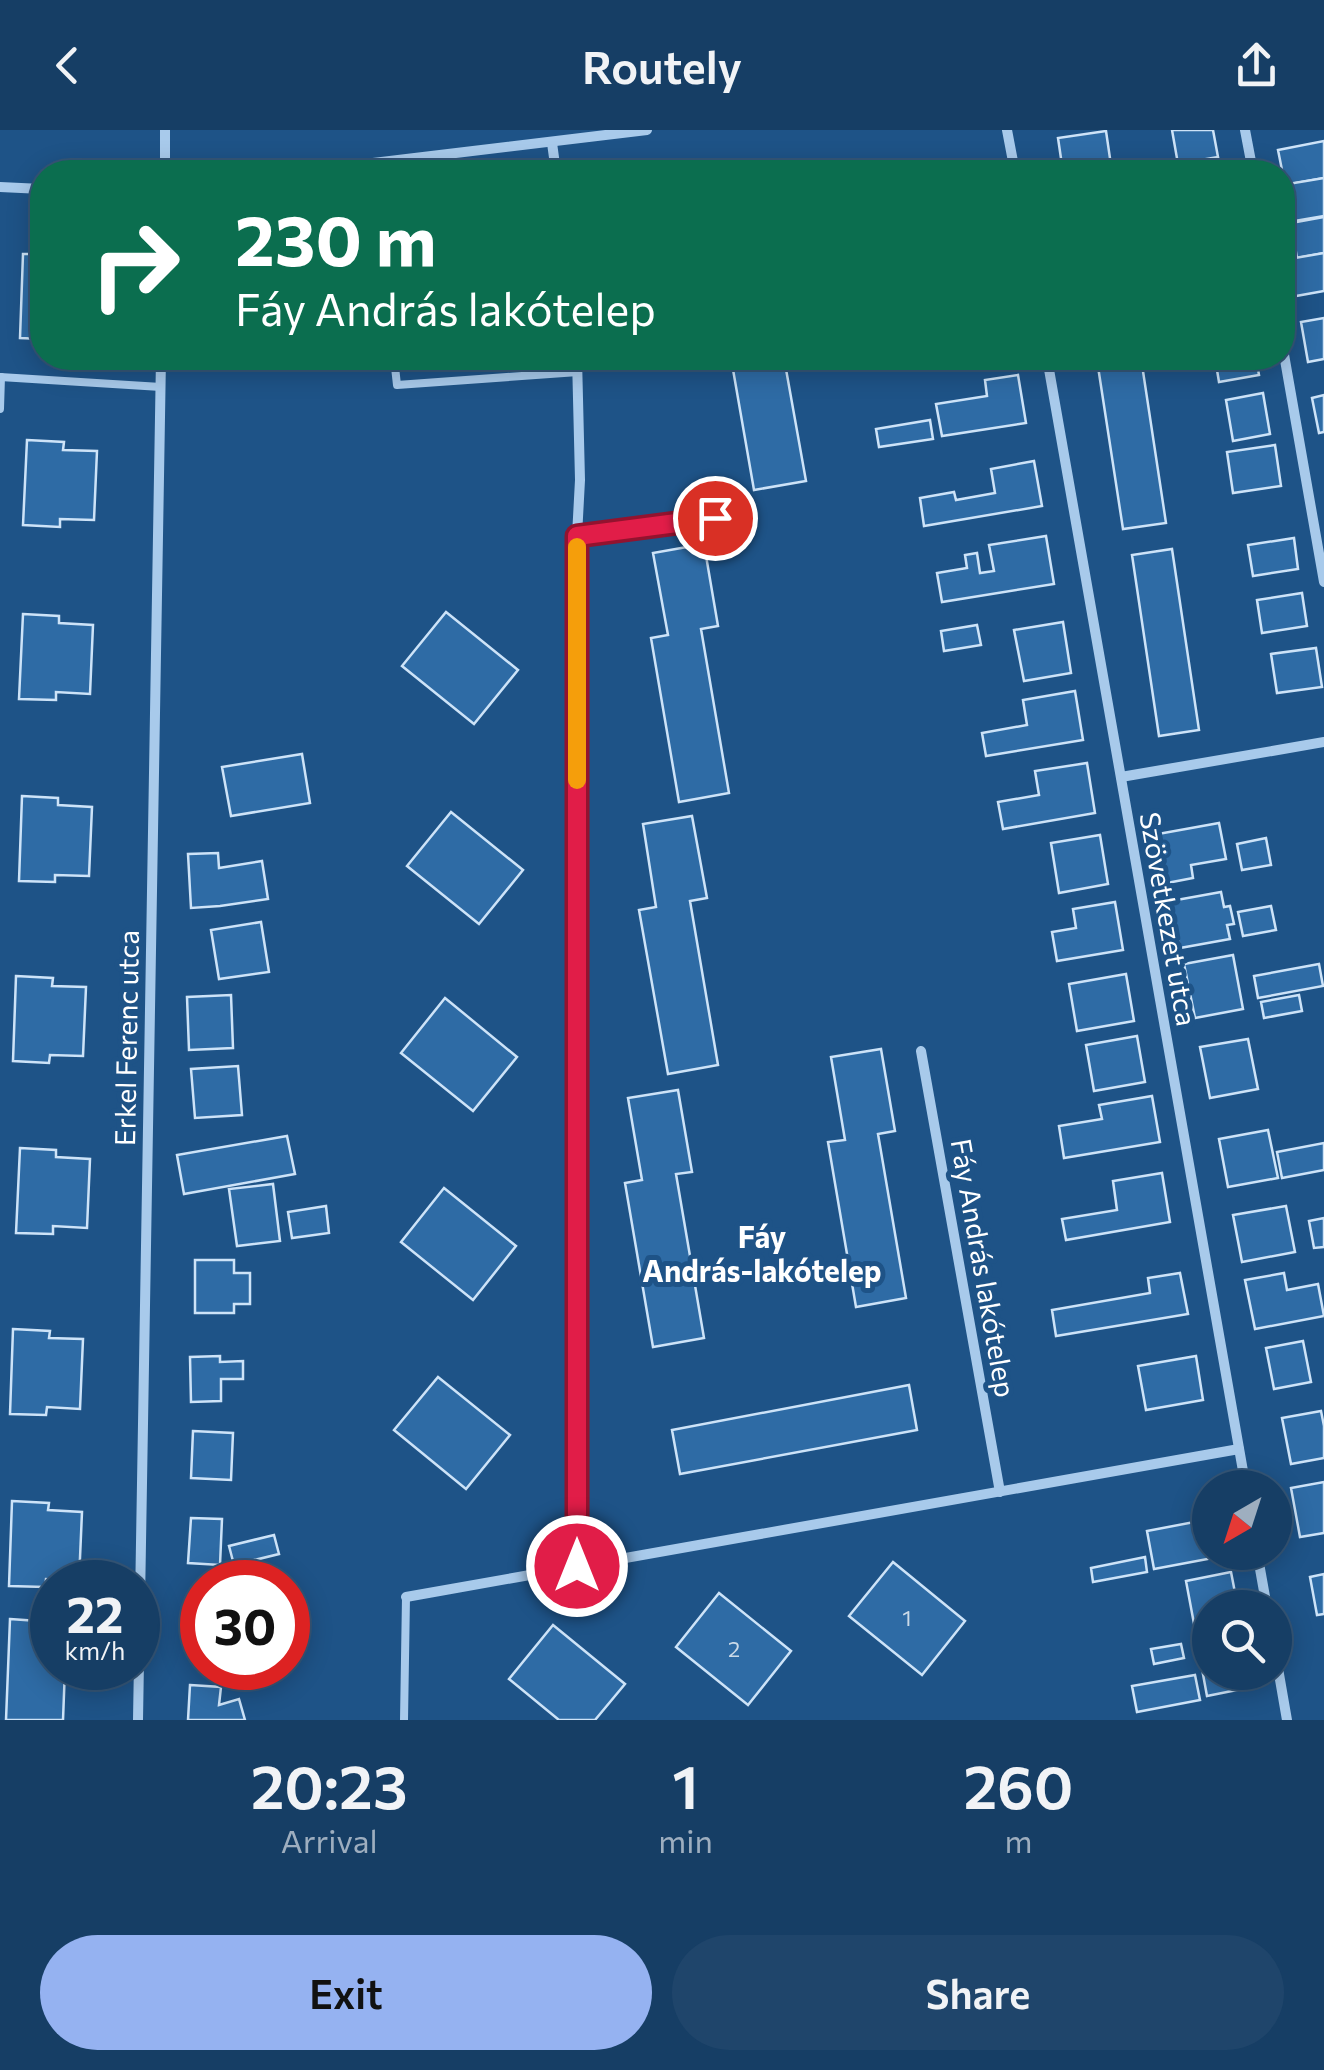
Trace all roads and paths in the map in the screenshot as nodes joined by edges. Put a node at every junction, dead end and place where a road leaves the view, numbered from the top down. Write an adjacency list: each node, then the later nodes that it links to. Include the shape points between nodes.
1 (166, 130): 6 (street)
2 (647, 130): 5 (street)
3 (1007, 130): 9 (street)
4 (1245, 130): 10 (street)
5 (552, 143): 7 (street); 8 (street)
6 (165, 160)
7 (403, 160)
8 (554, 160)
9 (1012, 160)
10 (1251, 160)
11 (0, 188): 12 (street)
12 (30, 189)
13 (161, 370): 19 (street, Erkel Ferenc utca)
14 (395, 370): 17 (lane, via 397,385)
15 (1049, 370): 25 (street, Szövetkezet utca)
16 (1287, 370): 23 (street)
17 (578, 372): 22 (street)
18 (0, 377): 19 (lane); 20 (lane)
19 (161, 387): 33 (street, Erkel Ferenc utca)
20 (0, 409)
21 (715, 518): 22 (street)
22 (577, 536): 30 (street)
23 (1324, 582)
24 (1324, 742): 25 (street)
25 (1121, 777): 27 (street, Szövetkezet utca)
26 (922, 1051): 29 (street, Fáy András lakótelep)
27 (1238, 1450): 28 (street, Szövetkezet utca); 29 (street)
28 (1242, 1470)
29 (1000, 1492): 30 (street)
30 (577, 1566): 31 (street)
31 (406, 1597): 34 (lane)
32 (1282, 1690): 35 (street)
33 (138, 1720)
34 (404, 1720)
35 (1288, 1720)

